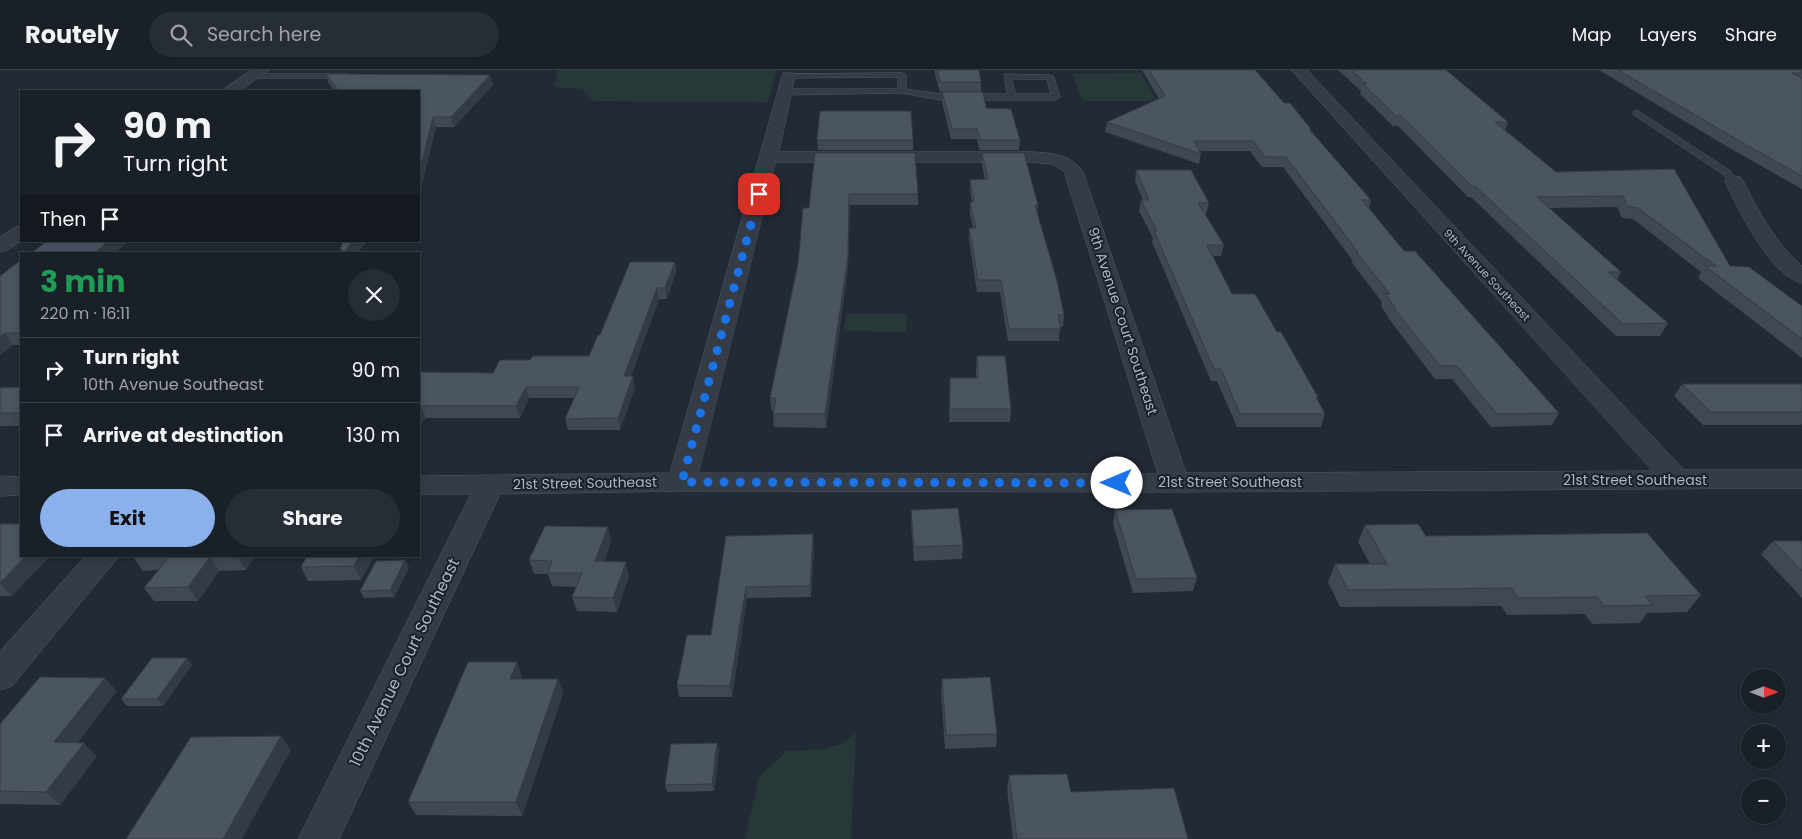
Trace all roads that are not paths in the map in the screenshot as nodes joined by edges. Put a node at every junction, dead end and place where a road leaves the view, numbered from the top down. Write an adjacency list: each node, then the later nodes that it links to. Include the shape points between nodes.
1 (1299, 70): 14 (street, 9th Avenue Southeast)
2 (257, 73): 3 (lane); 5 (street)
3 (359, 76)
4 (786, 84): 6 (lane); 6 (lane, via 902,75); 9 (street)
5 (232, 90)
6 (902, 91): 7 (lane, via 940,97)
7 (1012, 97): 7 (lane, via 1036,97 1056,97 1050,76 1007,76)
8 (1637, 113): 10 (lane, via 1726,172)
9 (769, 156): 16 (street); 17 (street, 9th Avenue Court Southeast, via 1025,157 1065,163 1074,172)
10 (1734, 181): 13 (street, via 1766,241)
11 (20, 233): 12 (street)
12 (0, 246)
13 (1802, 277)
14 (1676, 479): 15 (street, 21st Street Southeast); 17 (street, 21st Street Southeast)
15 (1802, 479)
16 (682, 482): 17 (street, 21st Street Southeast); 19 (street, 21st Street Southeast)
17 (1175, 483)
18 (420, 485): 19 (street, 21st Street Southeast)
19 (490, 485): 24 (street, 10th Avenue Court Southeast)
20 (0, 486): 21 (street)
21 (20, 486)
22 (103, 557): 23 (street)
23 (0, 676)
24 (318, 839)

